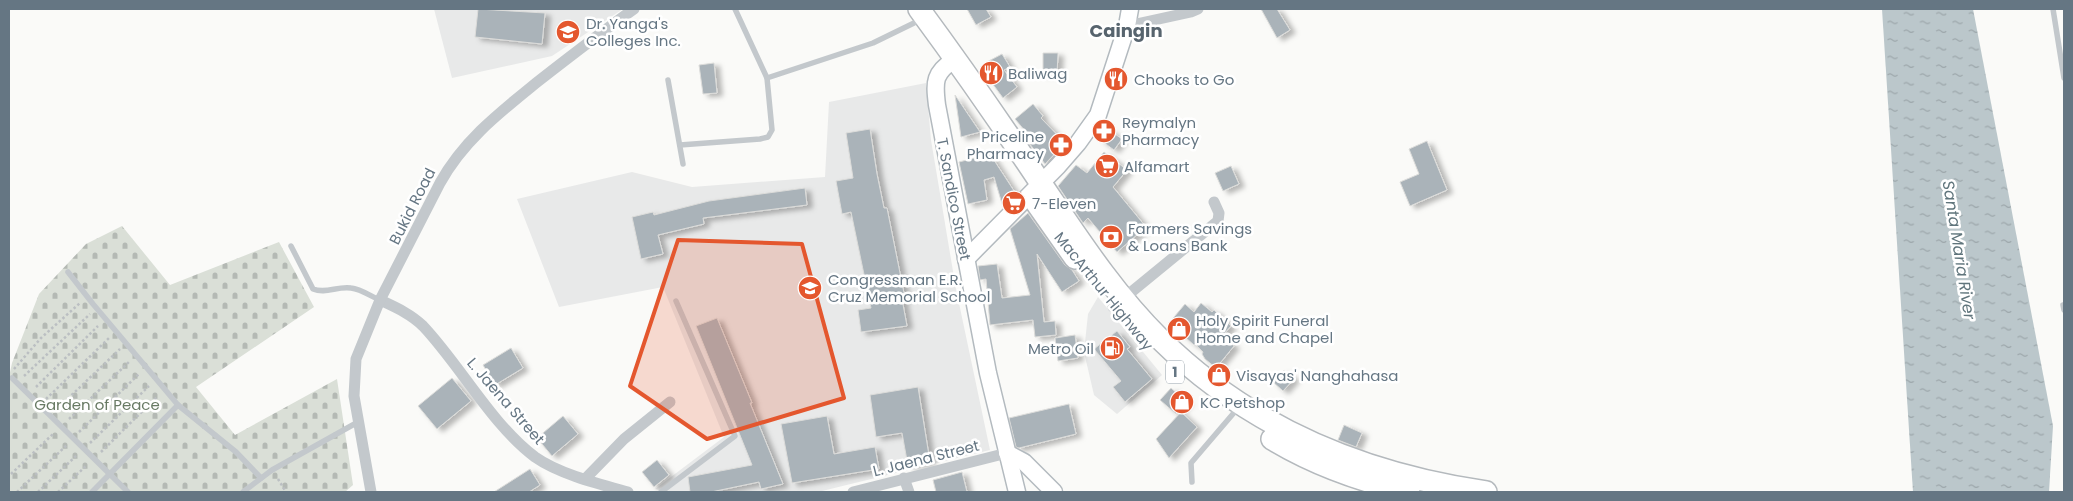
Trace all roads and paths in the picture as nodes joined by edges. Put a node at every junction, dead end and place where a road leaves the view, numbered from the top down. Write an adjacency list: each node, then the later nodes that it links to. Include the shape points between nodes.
1 (634, 9): 21 (street, Bukid Road, via 506,107 466,144 440,182)
2 (735, 9): 10 (lane)
3 (1130, 9): 7 (main road)
4 (1198, 9): 7 (street)
5 (2053, 9): 8 (lane)
6 (914, 13): 9 (highway, MacArthur Highway / 1); 10 (lane, via 873,43)
7 (1126, 26): 15 (main road, via 1098,115 1078,144)
8 (2063, 62): 11 (lane)
9 (950, 63): 15 (highway, MacArthur Highway / 1); 18 (main road, T. Sandico Street, via 936,78 936,105)
10 (767, 78): 13 (lane, via 772,130 768,136)
11 (2064, 78)
12 (668, 80): 13 (lane)
13 (680, 145): 14 (lane)
14 (683, 164)
15 (1036, 189): 18 (main road); 23 (highway, MacArthur Highway / 1, via 1092,258)
16 (1214, 202): 23 (street, via 1218,220)
17 (291, 246): 21 (lane, via 313,289 321,292 352,288)
18 (966, 259): 43 (main road, T. Sandico Street)
19 (68, 272): 20 (lane)
20 (88, 297): 24 (lane); 31 (path, via 41,338 14,368)
21 (380, 300): 39 (street, Bukid Road, via 356,359 354,396); 50 (street, L. Jaena Street, via 422,325 520,444 536,458)
22 (676, 301): 61 (lane, via 735,436)
23 (1118, 303): 37 (highway, MacArthur Highway / 1, via 1162,360)
24 (96, 308): 25 (lane); 31 (path)
25 (105, 320): 26 (lane); 33 (path)
26 (116, 331): 27 (lane); 35 (path)
27 (127, 343): 28 (lane); 38 (path)
28 (136, 355): 29 (lane); 40 (path)
29 (146, 367): 30 (lane); 41 (path)
30 (156, 379): 32 (lane); 42 (path)
31 (14, 381): 33 (lane)
32 (165, 390): 36 (lane); 44 (path)
33 (30, 394): 35 (lane)
34 (670, 402): 50 (street, via 624,439)
35 (40, 405): 38 (lane)
36 (178, 406): 47 (lane); 48 (lane, via 236,452)
37 (1236, 410): 51 (lane, via 1191,463); 66 (highway, MacArthur Highway / 1, via 1290,450 1324,467); 67 (highway, MacArthur Highway / 1, via 1329,452 1402,475)
38 (50, 415): 40 (lane)
39 (359, 422): 45 (lane); 59 (street, Bukid Road)
40 (62, 426): 41 (lane); 46 (path)
41 (73, 438): 42 (lane); 52 (path)
42 (84, 449): 44 (lane); 53 (path)
43 (1007, 453): 49 (street, L. Jaena Street); 64 (main road, T. Sandico Street); 65 (main road, via 1024,462)
44 (94, 458): 47 (lane); 54 (path)
45 (272, 470): 48 (lane); 58 (path)
46 (11, 474)
47 (110, 475): 55 (lane); 56 (lane)
48 (261, 478): 57 (lane)
49 (904, 478): 62 (street, L. Jaena Street); 63 (street)
50 (585, 479): 60 (street, L. Jaena Street)
51 (1192, 482)
52 (17, 492)
53 (38, 492)
54 (58, 492)
55 (92, 492)
56 (128, 492)
57 (243, 492)
58 (286, 492)
59 (371, 492)
60 (628, 492)
61 (661, 492)
62 (853, 492)
63 (909, 492)
64 (1017, 492)
65 (1054, 492)
66 (1408, 492)
67 (1486, 492)

